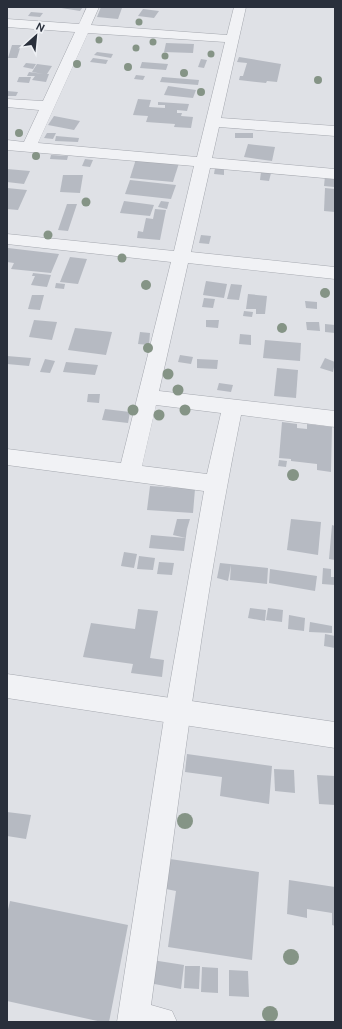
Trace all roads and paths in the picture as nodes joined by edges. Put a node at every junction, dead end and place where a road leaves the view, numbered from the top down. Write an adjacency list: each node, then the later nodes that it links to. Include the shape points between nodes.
1 (93, 7): 4 (street)
2 (240, 7): 5 (street)
3 (7, 23): 4 (street)
4 (83, 29): 5 (street); 7 (street)
5 (232, 39): 8 (street)
6 (7, 103): 7 (street)
7 (47, 106): 11 (street)
8 (213, 122): 9 (street); 12 (street)
9 (335, 132)
10 (7, 145): 11 (street)
11 (29, 147): 12 (street)
12 (203, 162): 13 (street); 15 (street)
13 (335, 174)
14 (7, 239): 15 (street)
15 (181, 256): 16 (street); 17 (street)
16 (335, 273)
17 (148, 397): 18 (street); 21 (street)
18 (232, 408): 19 (street); 22 (street)
19 (335, 419)
20 (7, 457): 21 (street)
21 (130, 472): 22 (street)
22 (216, 484): 24 (street)
23 (7, 686): 24 (street)
24 (178, 712): 25 (street); 26 (street)
25 (335, 735)
26 (142, 1020)

